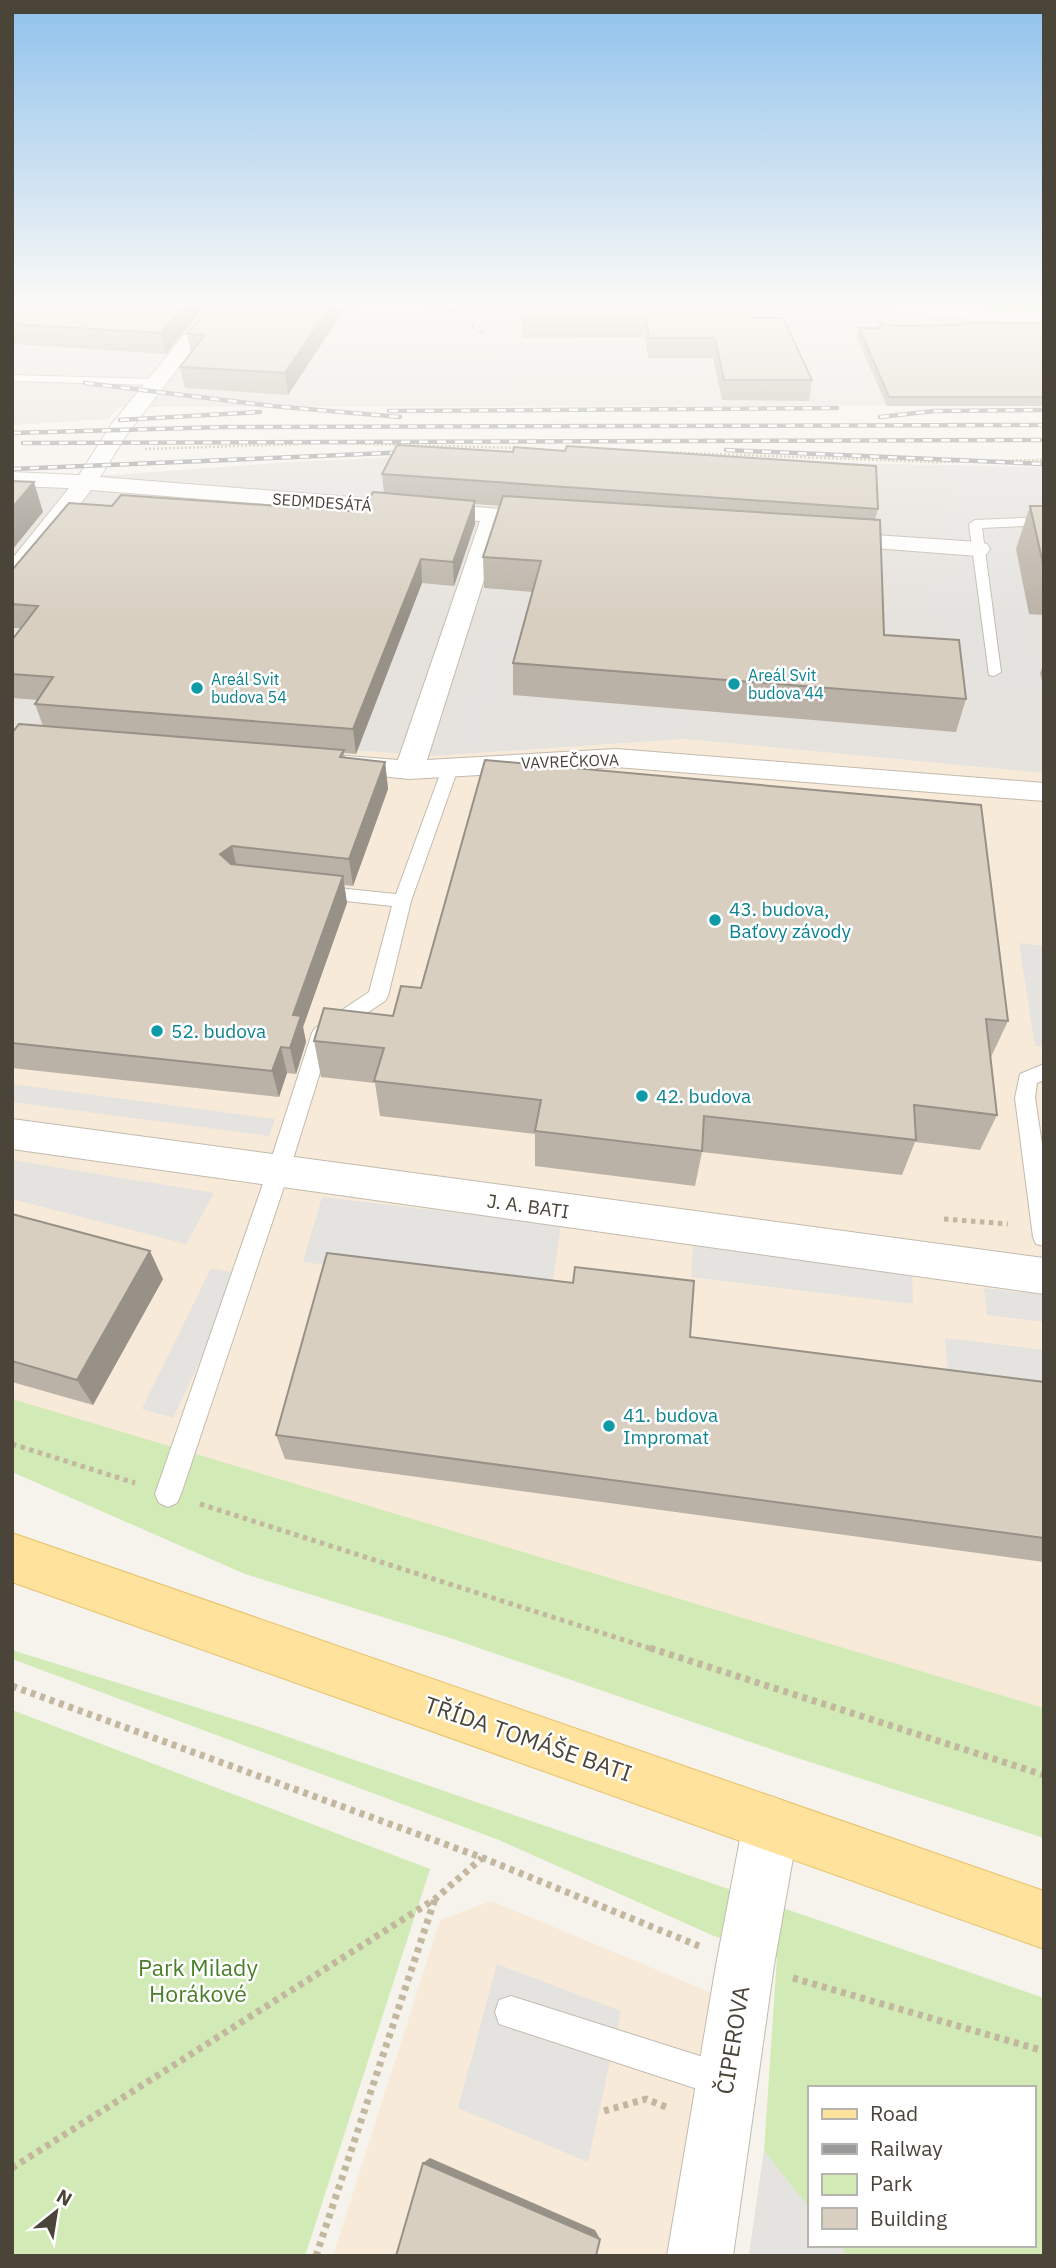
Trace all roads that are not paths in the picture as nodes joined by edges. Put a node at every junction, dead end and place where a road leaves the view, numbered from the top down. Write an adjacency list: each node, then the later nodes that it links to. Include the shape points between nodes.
1 (135, 408): 3 (street)
2 (12, 479): 3 (street, SEDMDESÁTÁ)
3 (84, 484): 4 (street, SEDMDESÁTÁ); 9 (street)
4 (493, 516): 6 (street, SEDMDESÁTÁ); 13 (street)
5 (1044, 521): 8 (lane, via 975,524)
6 (576, 522)
7 (812, 538): 8 (street)
8 (978, 549): 10 (lane)
9 (13, 575)
10 (995, 672)
11 (314, 762): 13 (street, VAVREČKOVA)
12 (451, 766): 13 (street, VAVREČKOVA); 14 (street, VAVREČKOVA, via 616,758); 16 (lane)
13 (410, 770)
14 (1044, 792)
15 (306, 890): 16 (lane)
16 (402, 901): 19 (lane, via 378,996 322,1033)
17 (1044, 1072): 20 (lane, via 1027,1079 1026,1098)
18 (12, 1133): 19 (street, J. A. BATI)
19 (278, 1172): 21 (street, J. A. BATI); 22 (lane)
20 (1044, 1237)
21 (1044, 1276)
22 (168, 1494)
23 (12, 1557): 24 (main road, TŘÍDA TOMÁŠE BATI)
24 (771, 1825): 25 (main road, TŘÍDA TOMÁŠE BATI); 27 (street, ČIPEROVA)
25 (1044, 1920)
26 (511, 2011): 27 (lane)
27 (727, 2081): 28 (street, ČIPEROVA)
28 (700, 2256)

